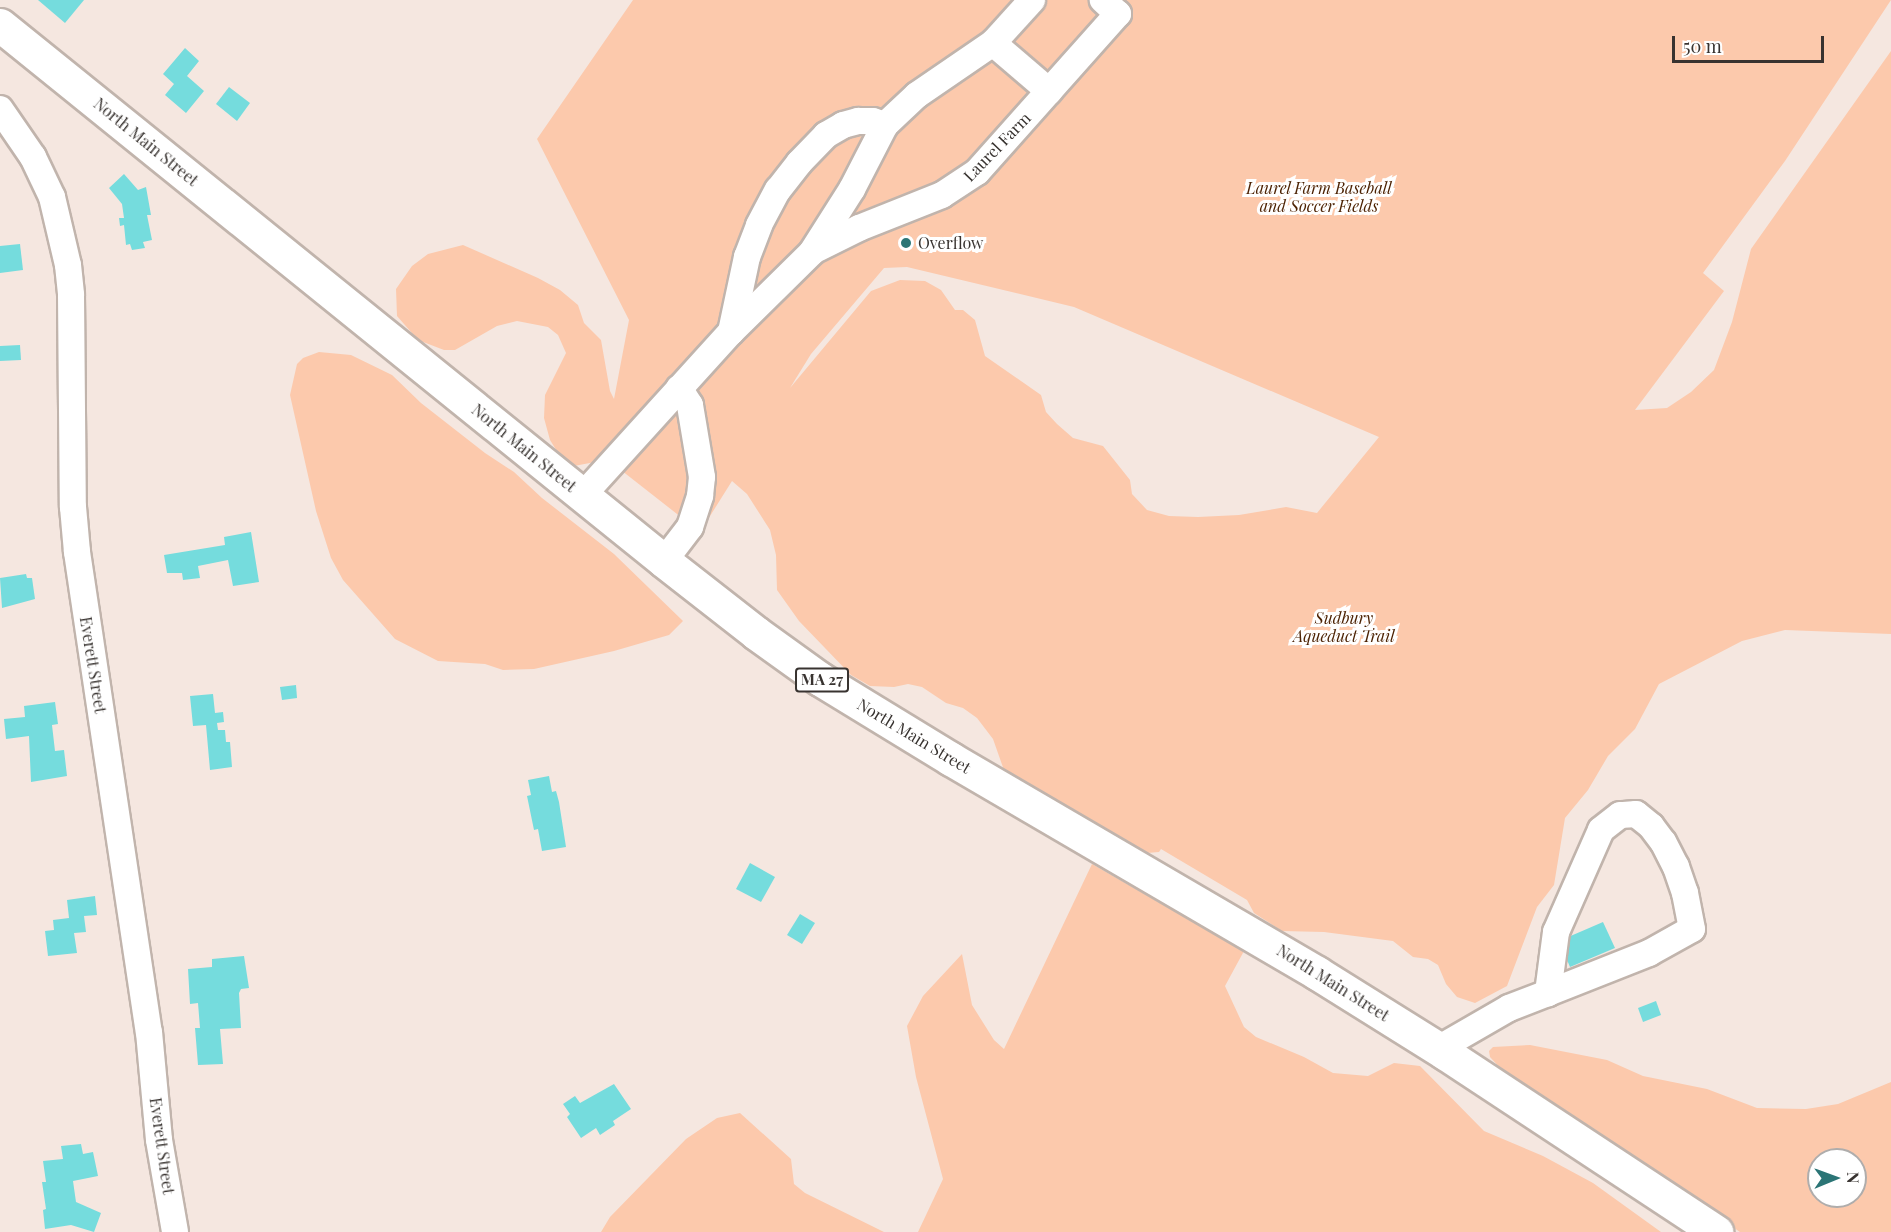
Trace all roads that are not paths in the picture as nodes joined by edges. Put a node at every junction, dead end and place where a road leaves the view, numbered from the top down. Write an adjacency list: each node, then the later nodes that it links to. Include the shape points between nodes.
1 (1032, 0): 4 (street, Laurel Farm)
2 (1110, 7): 5 (street, Laurel Farm)
3 (3, 32): 11 (main road, North Main Street / MA 27)
4 (993, 43): 5 (street); 7 (street, Laurel Farm, via 917,94)
5 (1049, 92): 8 (street, Laurel Farm, via 996,152 961,184)
6 (0, 109): 15 (street, Everett Street, via 43,177 59,220 66,254 71,296 77,552 146,1008 159,1140)
7 (885, 125): 8 (street, Laurel Farm, via 852,189); 9 (street, via 873,121 843,125 826,135 785,181 759,225 747,257)
8 (812, 252): 9 (street, Laurel Farm)
9 (731, 332): 10 (street, Laurel Farm)
10 (679, 388): 11 (street, Laurel Farm); 12 (street, via 695,423 701,486 690,527)
11 (583, 495): 12 (main road, North Main Street / MA 27)
12 (664, 561): 14 (main road, North Main Street / MA 27, via 820,679 1317,973)
13 (1548, 993): 13 (street, via 1556,932 1601,830 1620,815 1636,814 1657,834 1676,867 1692,929 1649,953); 14 (street, via 1509,1008)
14 (1438, 1049): 16 (main road, North Main Street / MA 27)
15 (175, 1232)
16 (1716, 1232)

